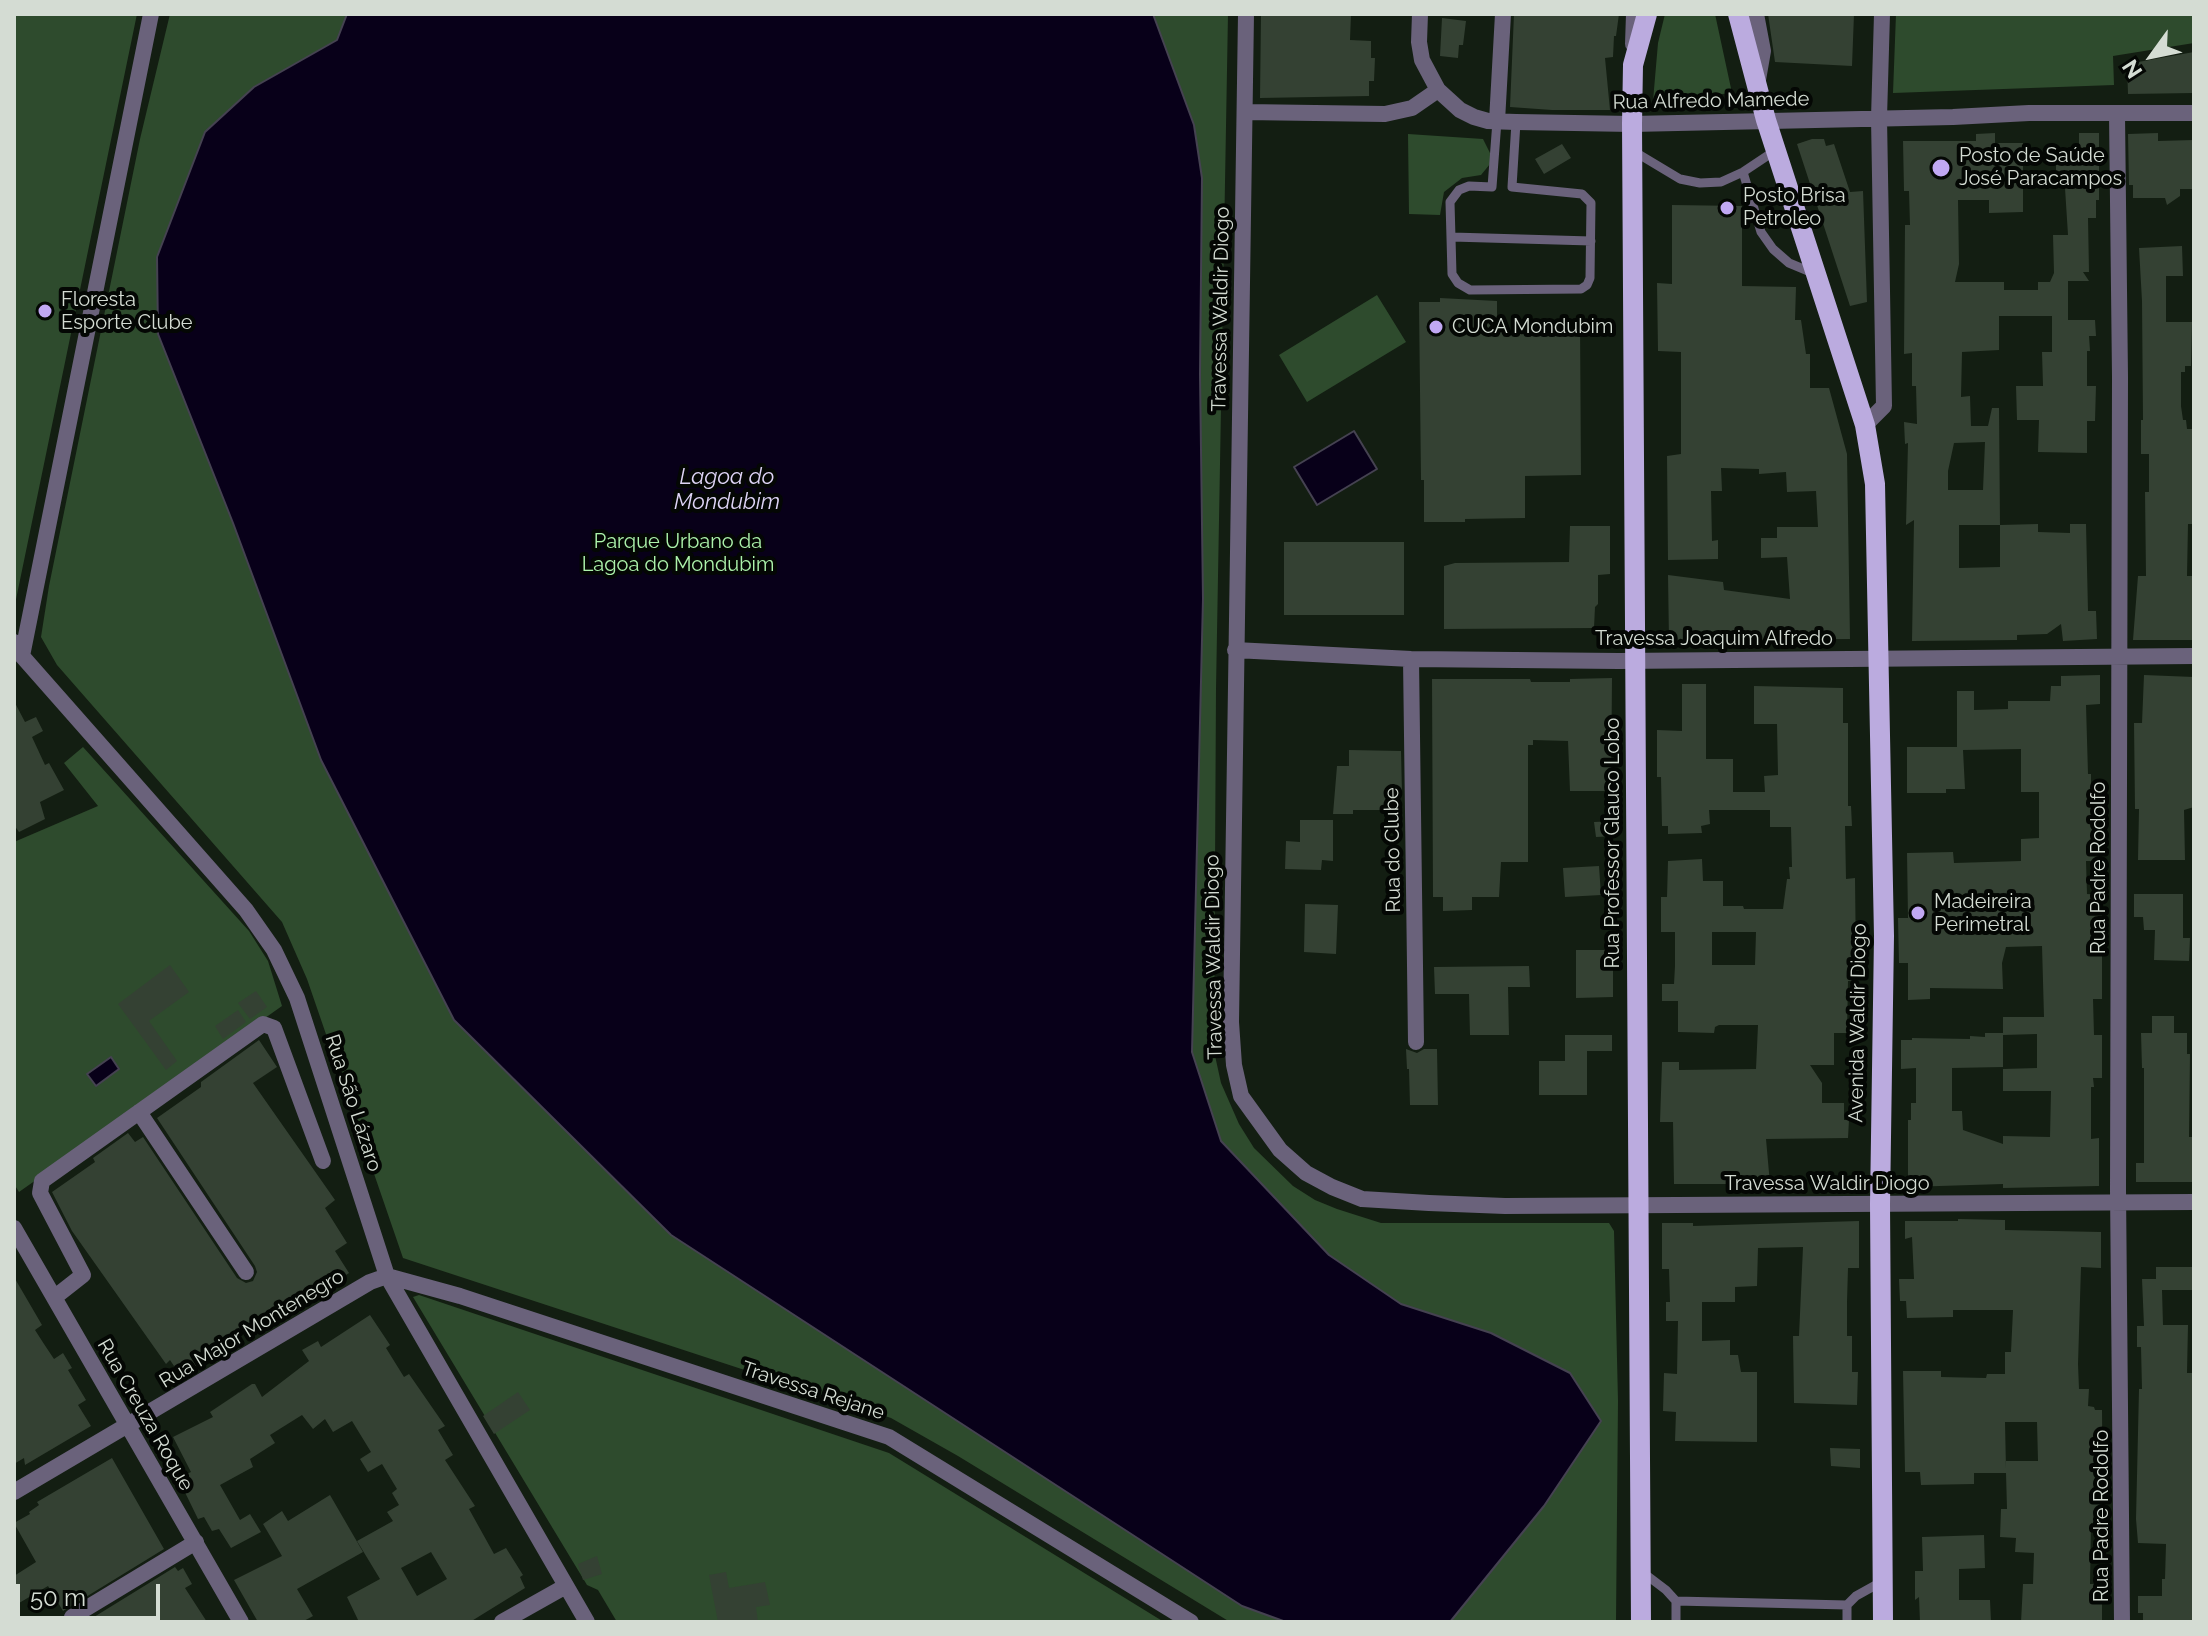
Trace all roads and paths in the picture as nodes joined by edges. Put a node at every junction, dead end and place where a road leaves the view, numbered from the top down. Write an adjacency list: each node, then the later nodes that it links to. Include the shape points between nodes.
1 (151, 14): 29 (street)
2 (1246, 14): 13 (street, Travessa Waldir Diogo)
3 (1420, 14): 12 (street, via 1422,60)
4 (1503, 14): 18 (street)
5 (1634, 14): 10 (street, Rua Professor Glauco Lobo)
6 (1647, 14): 10 (main road, Rua Professor Glauco Lobo)
7 (1738, 14): 11 (main road)
8 (1756, 14): 11 (street, via 1763,51)
9 (1882, 14): 16 (street)
10 (1633, 65): 20 (main road, Rua Professor Glauco Lobo)
11 (1757, 85): 17 (main road)
12 (1438, 90): 13 (street, via 1412,108 1385,114); 18 (street, Rua Alfredo Mamede, via 1460,110)
13 (1245, 112): 28 (street, Travessa Waldir Diogo)
14 (2194, 113): 15 (street, Rua Alfredo Mamede)
15 (2117, 114): 16 (street, Rua Alfredo Mamede); 32 (street, Rua Padre Rodolfo)
16 (1879, 118): 17 (street, Rua Alfredo Mamede); 27 (street, via 1884,406)
17 (1766, 120): 20 (street, Rua Alfredo Mamede); 22 (main road, Avenida Waldir Diogo)
18 (1497, 121): 19 (street, Rua Alfredo Mamede); 24 (lane, via 1492,187 1469,186 1454,195)
19 (1516, 122): 20 (street, Rua Alfredo Mamede); 25 (lane, via 1512,187 1582,194 1591,203)
20 (1632, 124): 21 (main road, Rua Professor Glauco Lobo)
21 (1632, 150): 23 (lane, via 1680,179 1700,183 1721,182); 34 (main road, Rua Professor Glauco Lobo)
22 (1776, 150): 23 (lane); 26 (main road, Avenida Waldir Diogo)
23 (1743, 172): 26 (lane, via 1761,232 1773,249 1789,263)
24 (1452, 237): 25 (lane); 25 (lane, via 1452,274 1470,290 1581,289 1590,278)
25 (1591, 241)
26 (1816, 274): 27 (main road, Avenida Waldir Diogo)
27 (1865, 425): 31 (main road, Avenida Waldir Diogo, via 1875,484)
28 (1235, 650): 33 (street, Travessa Joaquim Alfredo); 41 (street, Travessa Waldir Diogo, via 1231,1022 1241,1096 1260,1124 1306,1173 1362,1199)
29 (17, 653): 44 (street, Rua São Lázaro, via 246,910 274,950 297,998)
30 (2194, 656): 32 (street, Travessa Joaquim Alfredo)
31 (1878, 657): 32 (street, Travessa Joaquim Alfredo); 34 (street, Travessa Joaquim Alfredo); 40 (main road, Avenida Waldir Diogo, via 1884,936)
32 (2118, 658): 38 (street, Rua Padre Rodolfo)
33 (1411, 659): 34 (street, Travessa Joaquim Alfredo); 35 (street, Rua do Clube)
34 (1634, 660): 41 (main road, Rua Professor Glauco Lobo)
35 (1416, 1042)
36 (139, 1112): 37 (street, via 263,1024 271,1025); 43 (street); 45 (street, via 39,1185 83,1275)
37 (323, 1161)
38 (2119, 1202): 39 (street, Travessa Waldir Diogo); 40 (street, Travessa Waldir Diogo); 63 (street, Rua Padre Rodolfo)
39 (2194, 1202)
40 (1880, 1204): 41 (street, Travessa Waldir Diogo); 50 (main road, Avenida Waldir Diogo)
41 (1640, 1205): 49 (main road, Rua Professor Glauco Lobo)
42 (14, 1228): 45 (street, Rua Creuza Roque)
43 (246, 1272)
44 (387, 1276): 46 (street, Rua Major Montenegro); 51 (street, Rua São Lázaro); 58 (street, Travessa Rejane, via 889,1437)
45 (55, 1297): 46 (street, Rua Creuza Roque)
46 (127, 1427): 47 (street, Rua Major Montenegro); 48 (street, Rua Creuza Roque)
47 (14, 1492)
48 (196, 1542): 54 (street); 55 (street, Rua Creuza Roque)
49 (1641, 1571): 52 (lane); 59 (main road, Rua Professor Glauco Lobo)
50 (1883, 1581): 53 (lane); 62 (main road, Avenida Waldir Diogo)
51 (566, 1586): 56 (street); 57 (street, Rua São Lázaro)
52 (1676, 1601): 53 (lane); 60 (lane)
53 (1847, 1605): 61 (lane)
54 (72, 1617)
55 (241, 1622)
56 (502, 1622)
57 (587, 1622)
58 (1191, 1622)
59 (1641, 1622)
60 (1676, 1622)
61 (1847, 1622)
62 (1883, 1622)
63 (2122, 1622)

